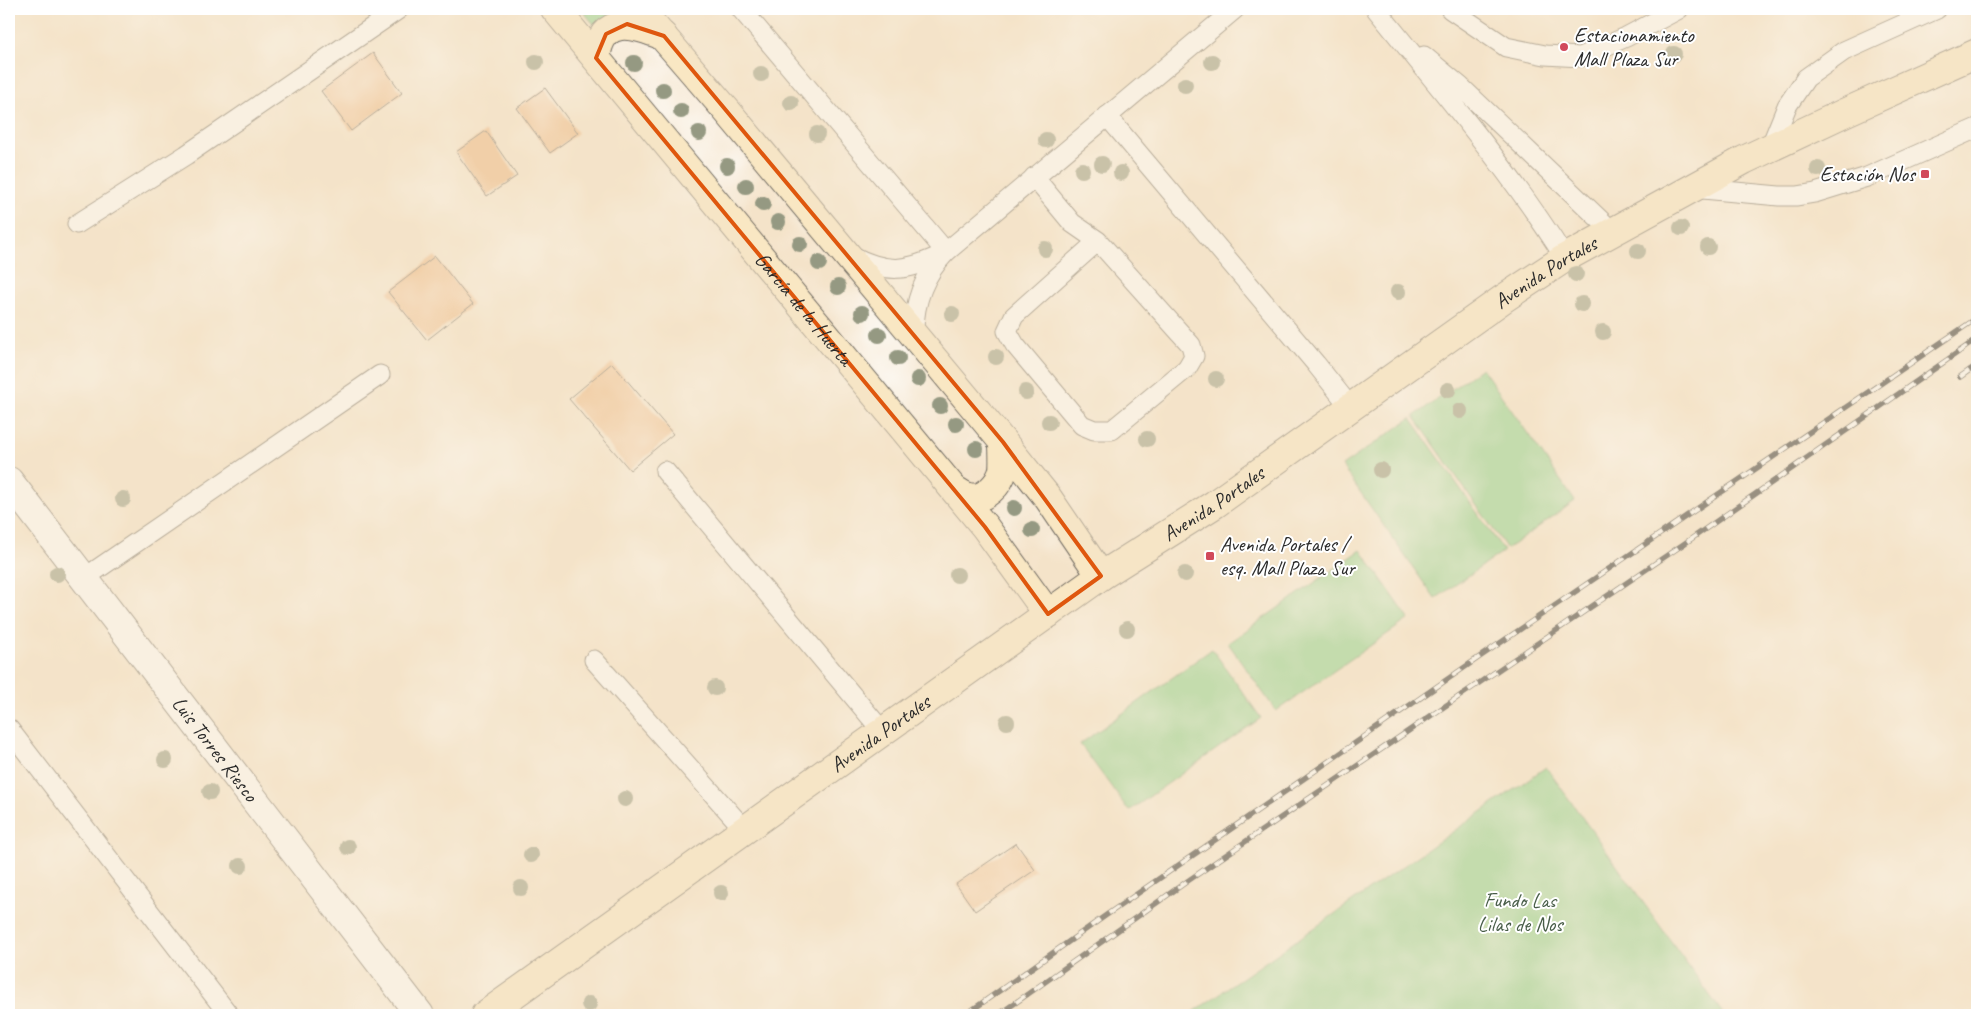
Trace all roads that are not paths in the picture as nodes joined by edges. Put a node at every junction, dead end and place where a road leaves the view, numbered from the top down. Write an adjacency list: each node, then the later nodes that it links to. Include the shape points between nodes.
1 (399, 9): 19 (lane, via 186,155)
2 (555, 9): 13 (main road, García de la Huerta)
3 (640, 9): 11 (main road)
4 (741, 9): 23 (lane)
5 (1235, 9): 14 (lane)
6 (1376, 9): 10 (lane)
7 (1450, 9): 8 (lane, via 1506,47 1545,55 1581,56)
8 (1679, 9)
9 (1937, 9): 16 (lane, via 1844,51 1806,78 1787,106)
10 (1392, 29): 20 (lane, via 1461,87); 24 (lane, via 1497,160)
11 (664, 36): 13 (main road, via 634,25 619,26 604,36); 22 (main road)
12 (1977, 53): 16 (main road, Avenida Portales)
13 (596, 58): 31 (main road, García de la Huerta)
14 (1107, 116): 17 (lane); 27 (lane)
15 (1977, 128): 18 (lane, via 1867,177 1815,193 1779,196)
16 (1770, 148): 18 (main road, Avenida Portales)
17 (1034, 177): 21 (lane, via 1072,223); 23 (lane)
18 (1692, 188): 20 (main road, Avenida Portales)
19 (77, 224)
20 (1612, 232): 24 (main road, Avenida Portales)
21 (1098, 241): 21 (lane, via 1191,345 1194,356 1188,368 1112,430 1094,430 1082,425 1007,331 1014,316)
22 (845, 252): 23 (lane, via 872,266 892,269 925,263); 25 (main road)
23 (946, 252): 25 (lane, via 933,266 923,285 913,320)
24 (1565, 258): 27 (main road, Avenida Portales)
25 (914, 336): 28 (main road)
26 (380, 376): 33 (lane)
27 (1351, 408): 32 (main road, Avenida Portales, via 1215,504)
28 (1003, 442): 31 (main road, via 1002,470 994,487 973,497); 32 (main road, via 1048,498)
29 (665, 471): 37 (lane)
30 (9, 481): 33 (street, Luis Torres Riesco)
31 (955, 490): 34 (main road, García de la Huerta)
32 (1101, 576): 34 (main road, Avenida Portales)
33 (84, 579): 40 (street, Luis Torres Riesco)
34 (1048, 614): 37 (main road, Avenida Portales)
35 (594, 660): 38 (lane)
36 (9, 730): 39 (lane)
37 (883, 732): 38 (main road, Avenida Portales)
38 (745, 830): 41 (main road, Avenida Portales)
39 (229, 1015)
40 (420, 1015)
41 (485, 1015)

